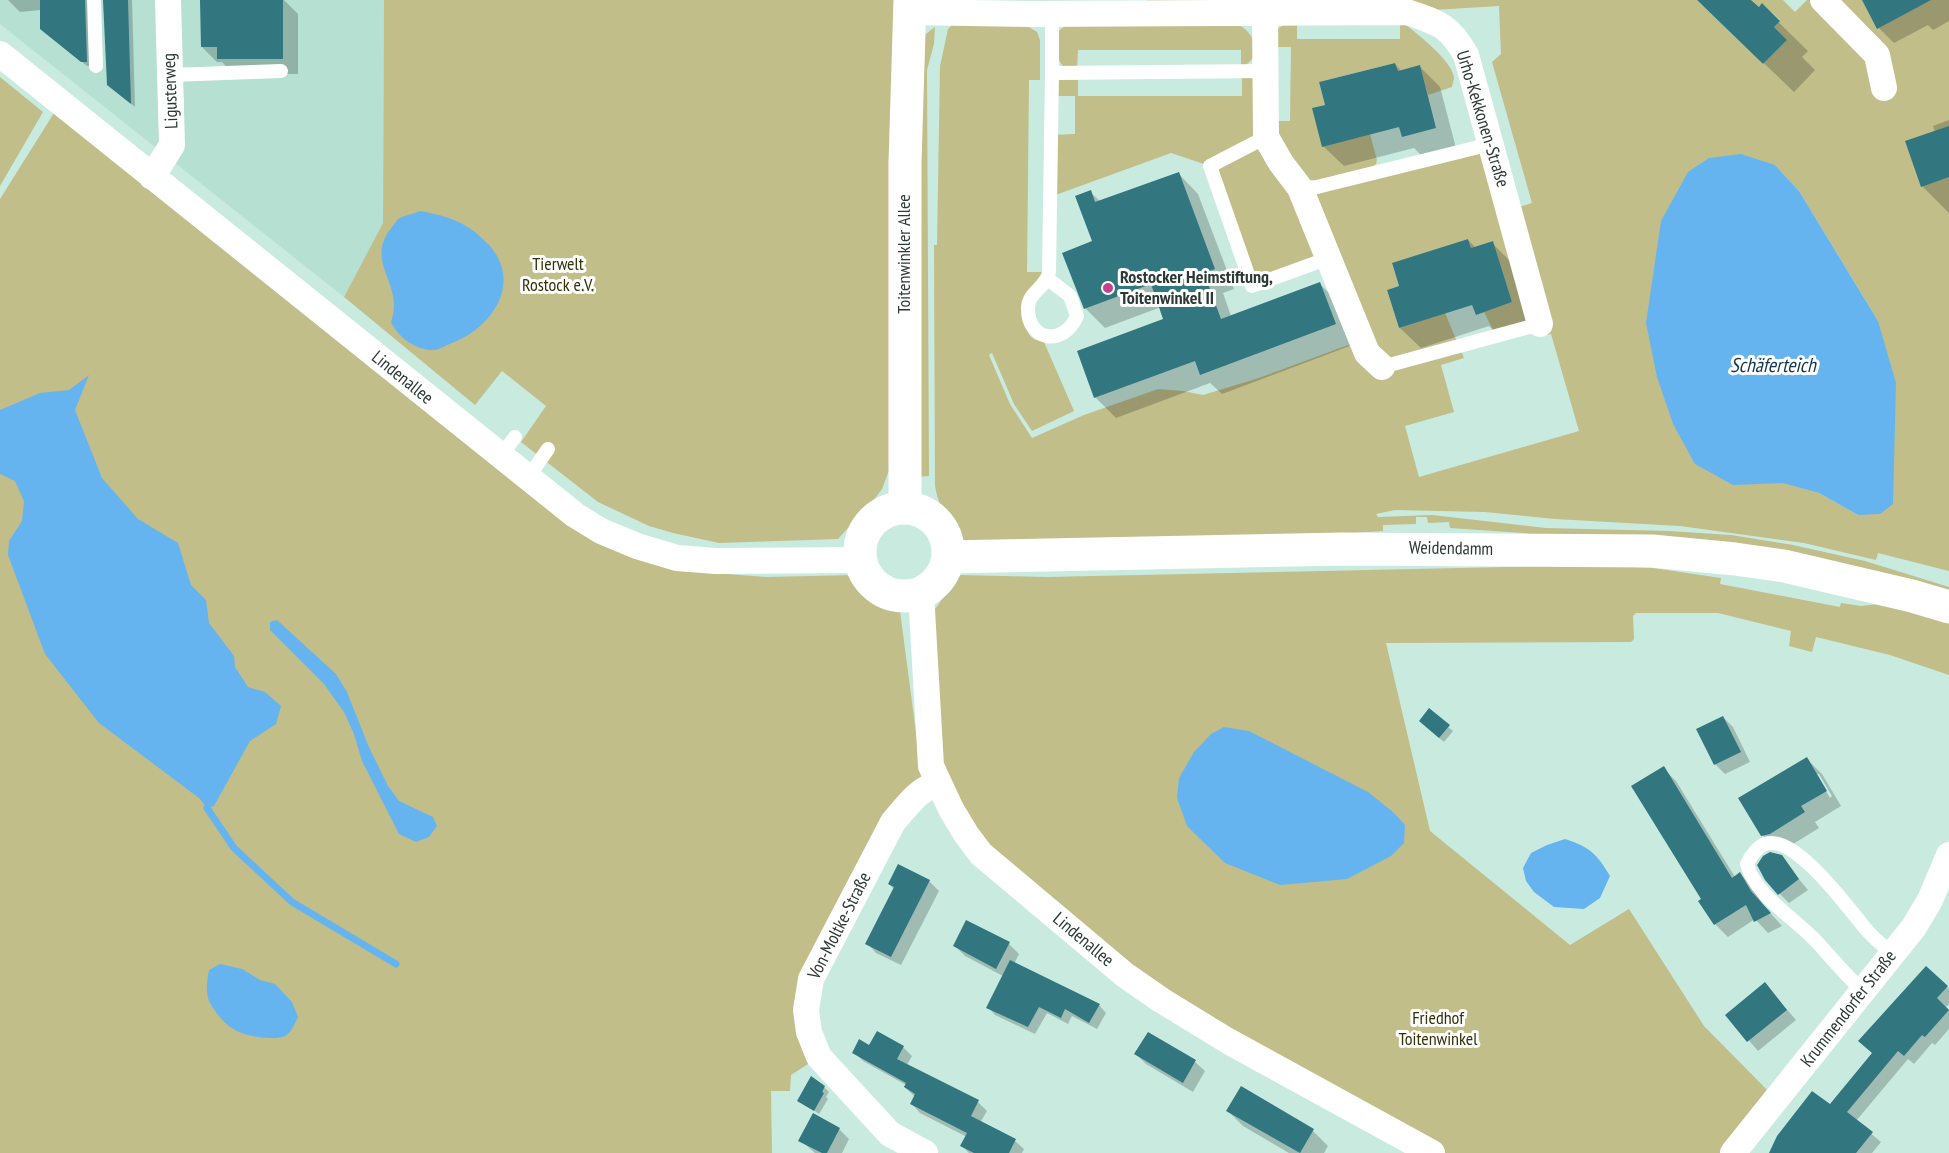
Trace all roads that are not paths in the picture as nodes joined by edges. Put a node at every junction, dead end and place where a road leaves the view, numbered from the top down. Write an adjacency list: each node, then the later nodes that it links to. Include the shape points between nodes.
1 (94, 0): 9 (lane)
2 (168, 0): 13 (street, Ligusterweg)
3 (1823, 0): 14 (street, via 1877,55)
4 (910, 6): 6 (street, Urho-Kekkonen-Straße); 25 (street, Toitenwinkler Allee, via 905,162)
5 (1147, 6): 6 (street, Urho-Kekkonen-Straße); 7 (street, Urho-Kekkonen-Straße)
6 (1052, 13): 12 (lane)
7 (1265, 13): 11 (street); 16 (street, Urho-Kekkonen-Straße, via 1407,12 1447,28 1466,55)
8 (0, 54): 17 (street, Lindenallee)
9 (96, 66)
10 (282, 71): 13 (lane)
11 (1265, 71): 12 (lane); 15 (street)
12 (1052, 73): 20 (lane)
13 (170, 75): 17 (street, Ligusterweg, via 172,145)
14 (1884, 88)
15 (1266, 137): 18 (street); 19 (lane, via 1210,166 1252,286)
16 (1491, 144): 18 (lane); 21 (street, Urho-Kekkonen-Straße)
17 (152, 177): 24 (street, Lindenallee, via 507,447)
18 (1300, 188): 19 (street)
19 (1329, 258): 22 (street, via 1367,353)
20 (1048, 279)
21 (1540, 324): 22 (lane)
22 (1382, 367)
23 (548, 449): 24 (lane)
24 (527, 479): 27 (street, Lindenallee, via 602,531 677,558)
25 (905, 507): 26 (street, via 925,513 941,527); 27 (street, via 880,514 870,523 861,540)
26 (948, 557): 28 (street, via 939,578); 29 (street, Weidendamm, via 1342,549 1652,551 1784,566)
27 (860, 560): 28 (street, via 878,588 899,596)
28 (921, 593): 30 (street, Lindenallee, via 931,766)
29 (1949, 608)
30 (938, 784): 34 (street, Von-Moltke-Straße, via 930,785 893,822 811,979 806,1010 809,1032 819,1056); 36 (street, Lindenallee, via 981,854 1125,975 1228,1041)
31 (1949, 855): 32 (street, Krummendorfer Straße, via 1930,900)
32 (1893, 954): 33 (street, Krummendorfer Straße); 33 (lane, via 1866,930 1833,887 1798,855 1777,843 1769,843 1750,856 1747,864 1752,878)
33 (1863, 991): 37 (street, Krummendorfer Straße)
34 (888, 1143): 35 (street, Von-Moltke-Straße)
35 (925, 1153)
36 (1432, 1153)
37 (1733, 1153)

